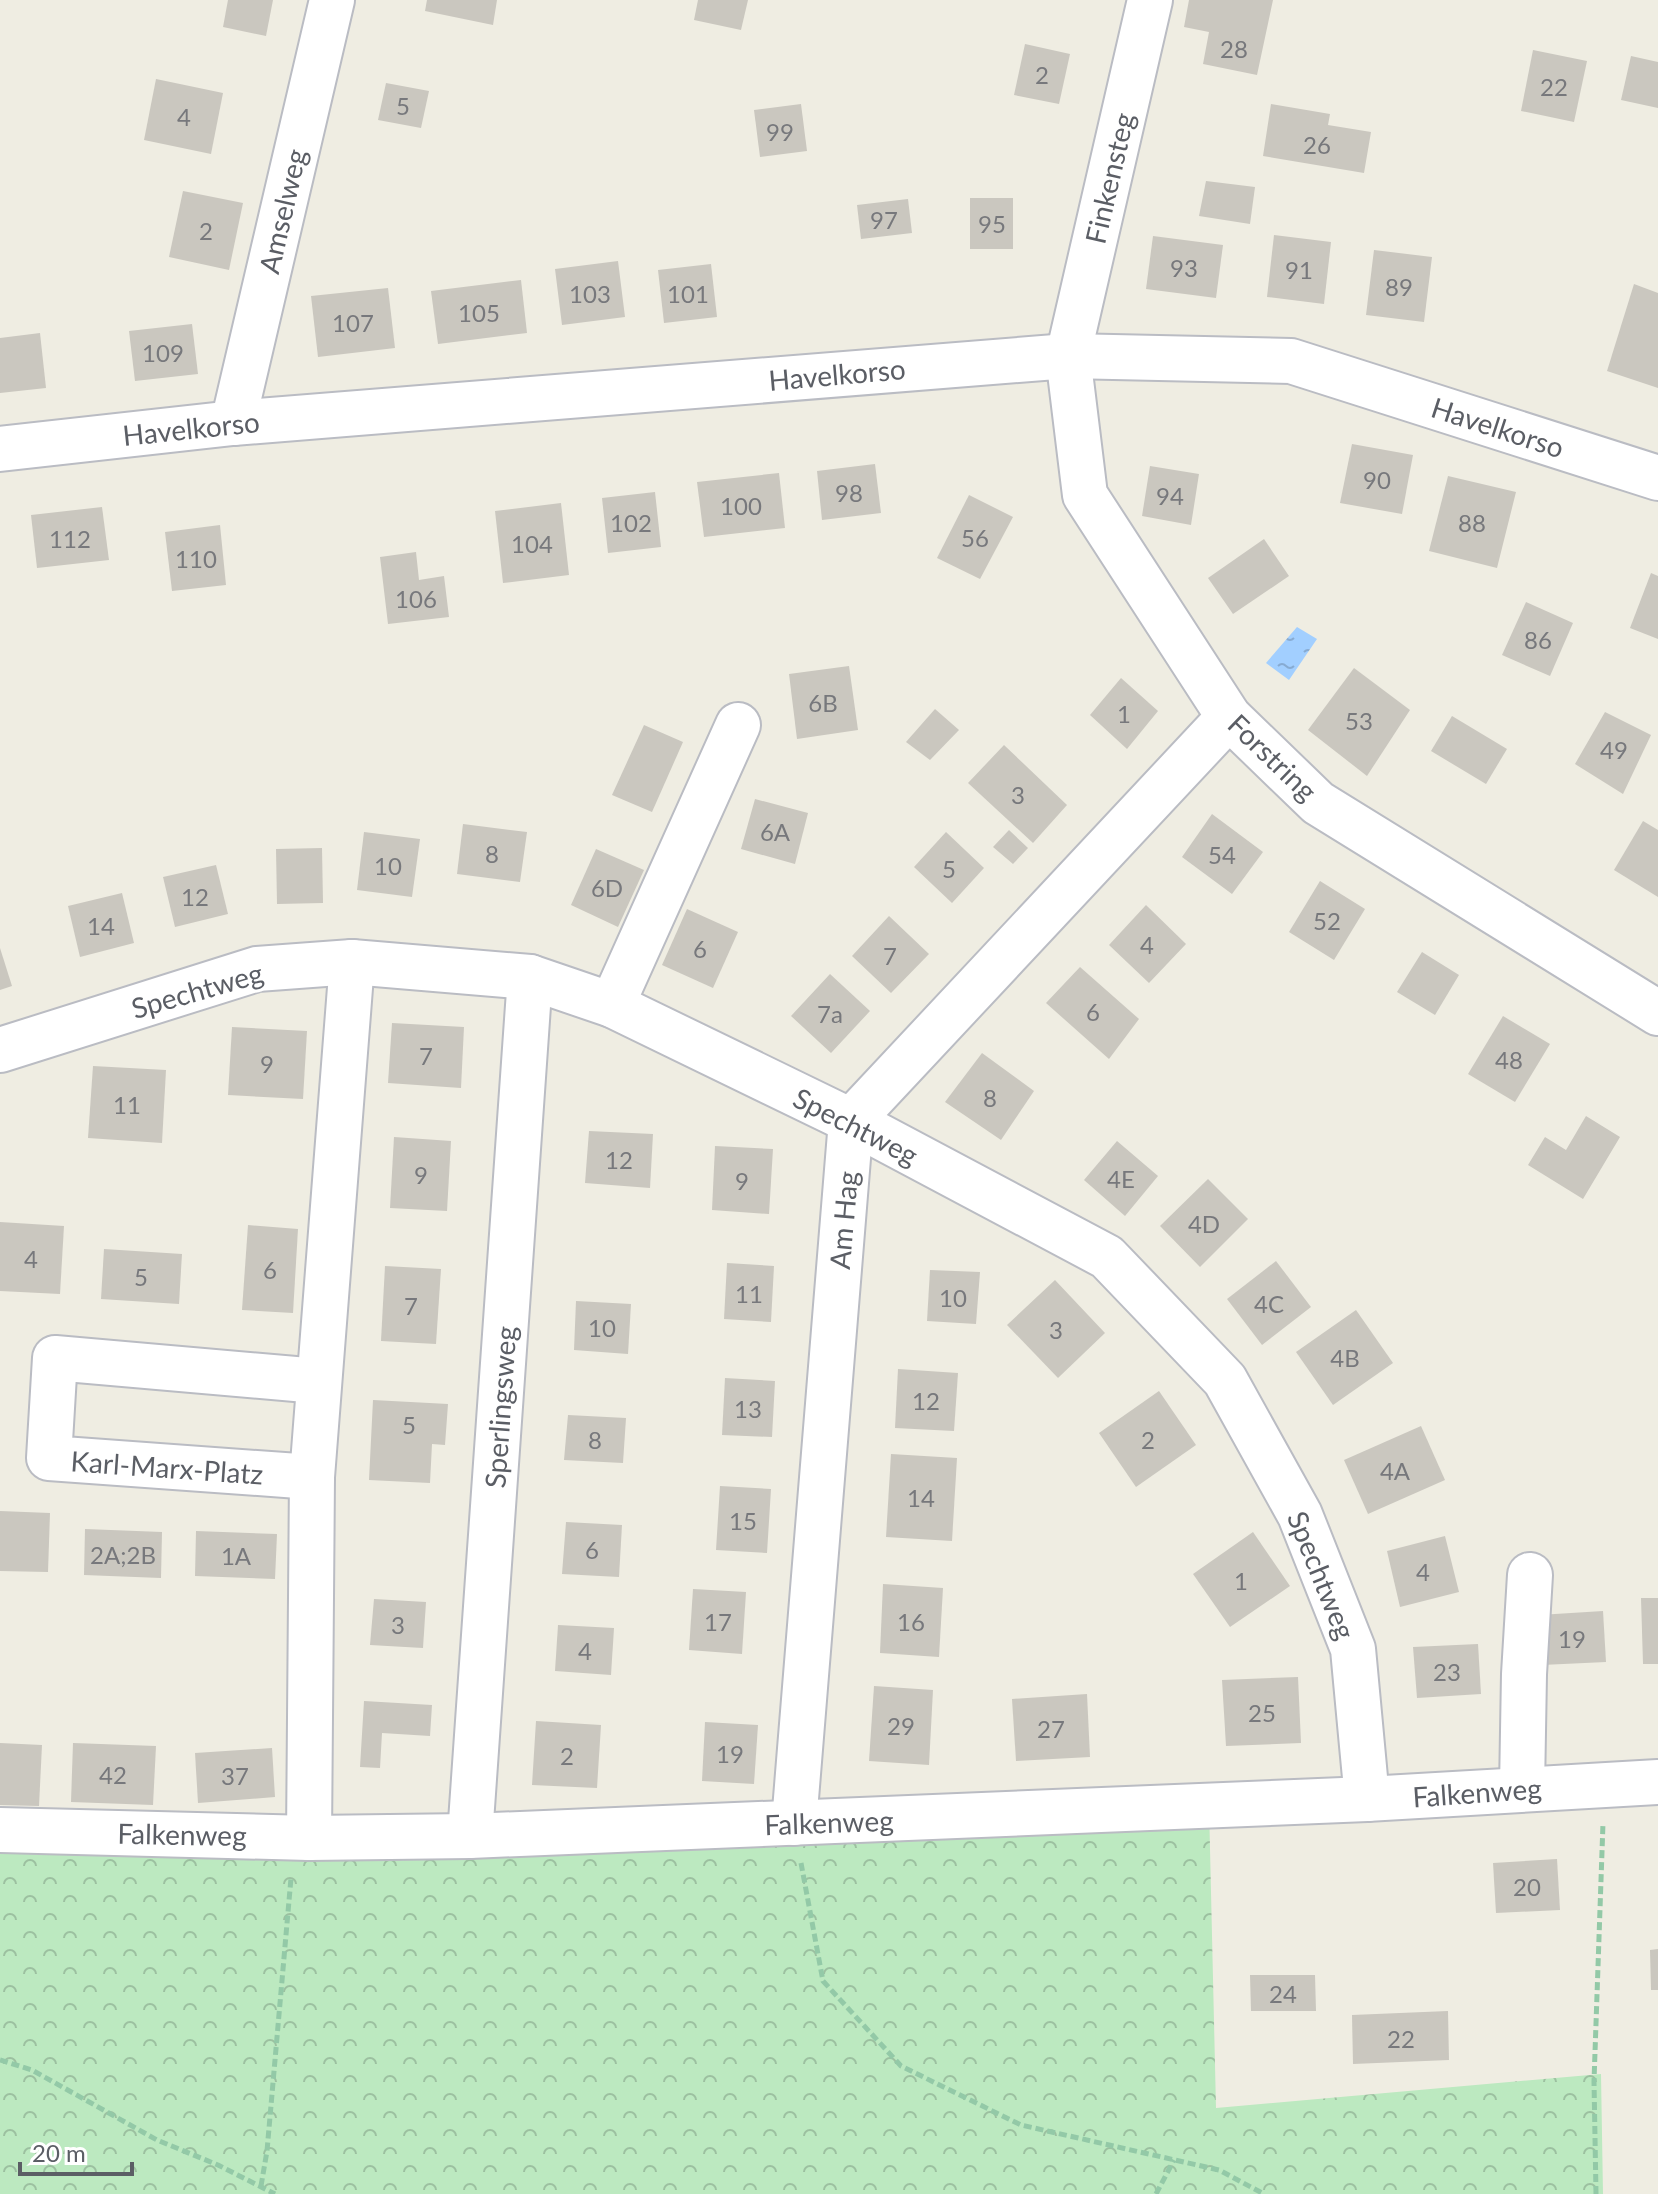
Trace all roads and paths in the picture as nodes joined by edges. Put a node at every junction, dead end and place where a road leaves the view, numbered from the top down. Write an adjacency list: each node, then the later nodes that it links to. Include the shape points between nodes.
1 (332, 0): 4 (street, Amselweg)
2 (1150, 0): 3 (street, Finkensteg)
3 (1068, 356): 4 (street, Havelkorso); 6 (street, Havelkorso, via 1291,361); 7 (street, Forstring, via 1085,495)
4 (233, 423): 5 (street, Havelkorso)
5 (0, 449)
6 (1658, 478)
7 (1229, 717): 12 (street, Forstring, via 1318,803); 14 (street)
8 (738, 725): 11 (street)
9 (352, 962): 10 (street, Spechtweg); 13 (street, Spechtweg, via 257,969); 15 (street)
10 (530, 977): 11 (street, Spechtweg); 24 (street, Sperlingsweg)
11 (612, 1005): 14 (street, Spechtweg)
12 (1658, 1013)
13 (0, 1050)
14 (851, 1121): 21 (street, Spechtweg, via 1107,1257 1225,1380 1300,1515 1353,1649); 22 (street, Am Hag)
15 (318, 1381): 16 (street); 16 (street, Karl-Marx-Platz, via 55,1358 49,1458)
16 (312, 1477): 25 (street)
17 (1530, 1575): 20 (street)
18 (1658, 1782): 19 (street, Falkenweg)
19 (1604, 1784): 20 (street, Falkenweg); 32 (path, via 1594,2081)
20 (1522, 1789): 21 (street, Falkenweg)
21 (1367, 1799): 22 (street, Falkenweg)
22 (794, 1823): 24 (street, Falkenweg); 27 (path, via 823,1981 901,2066 1021,2125)
23 (0, 1830): 25 (street, Falkenweg)
24 (470, 1836): 25 (street, Falkenweg)
25 (300, 1837): 28 (path)
26 (1, 2059): 28 (path, via 32,2070 157,2140)
27 (1174, 2160): 30 (path); 31 (path, via 1219,2170)
28 (261, 2186): 29 (path)
29 (275, 2194)
30 (1156, 2194)
31 (1264, 2194)
32 (1596, 2194)

